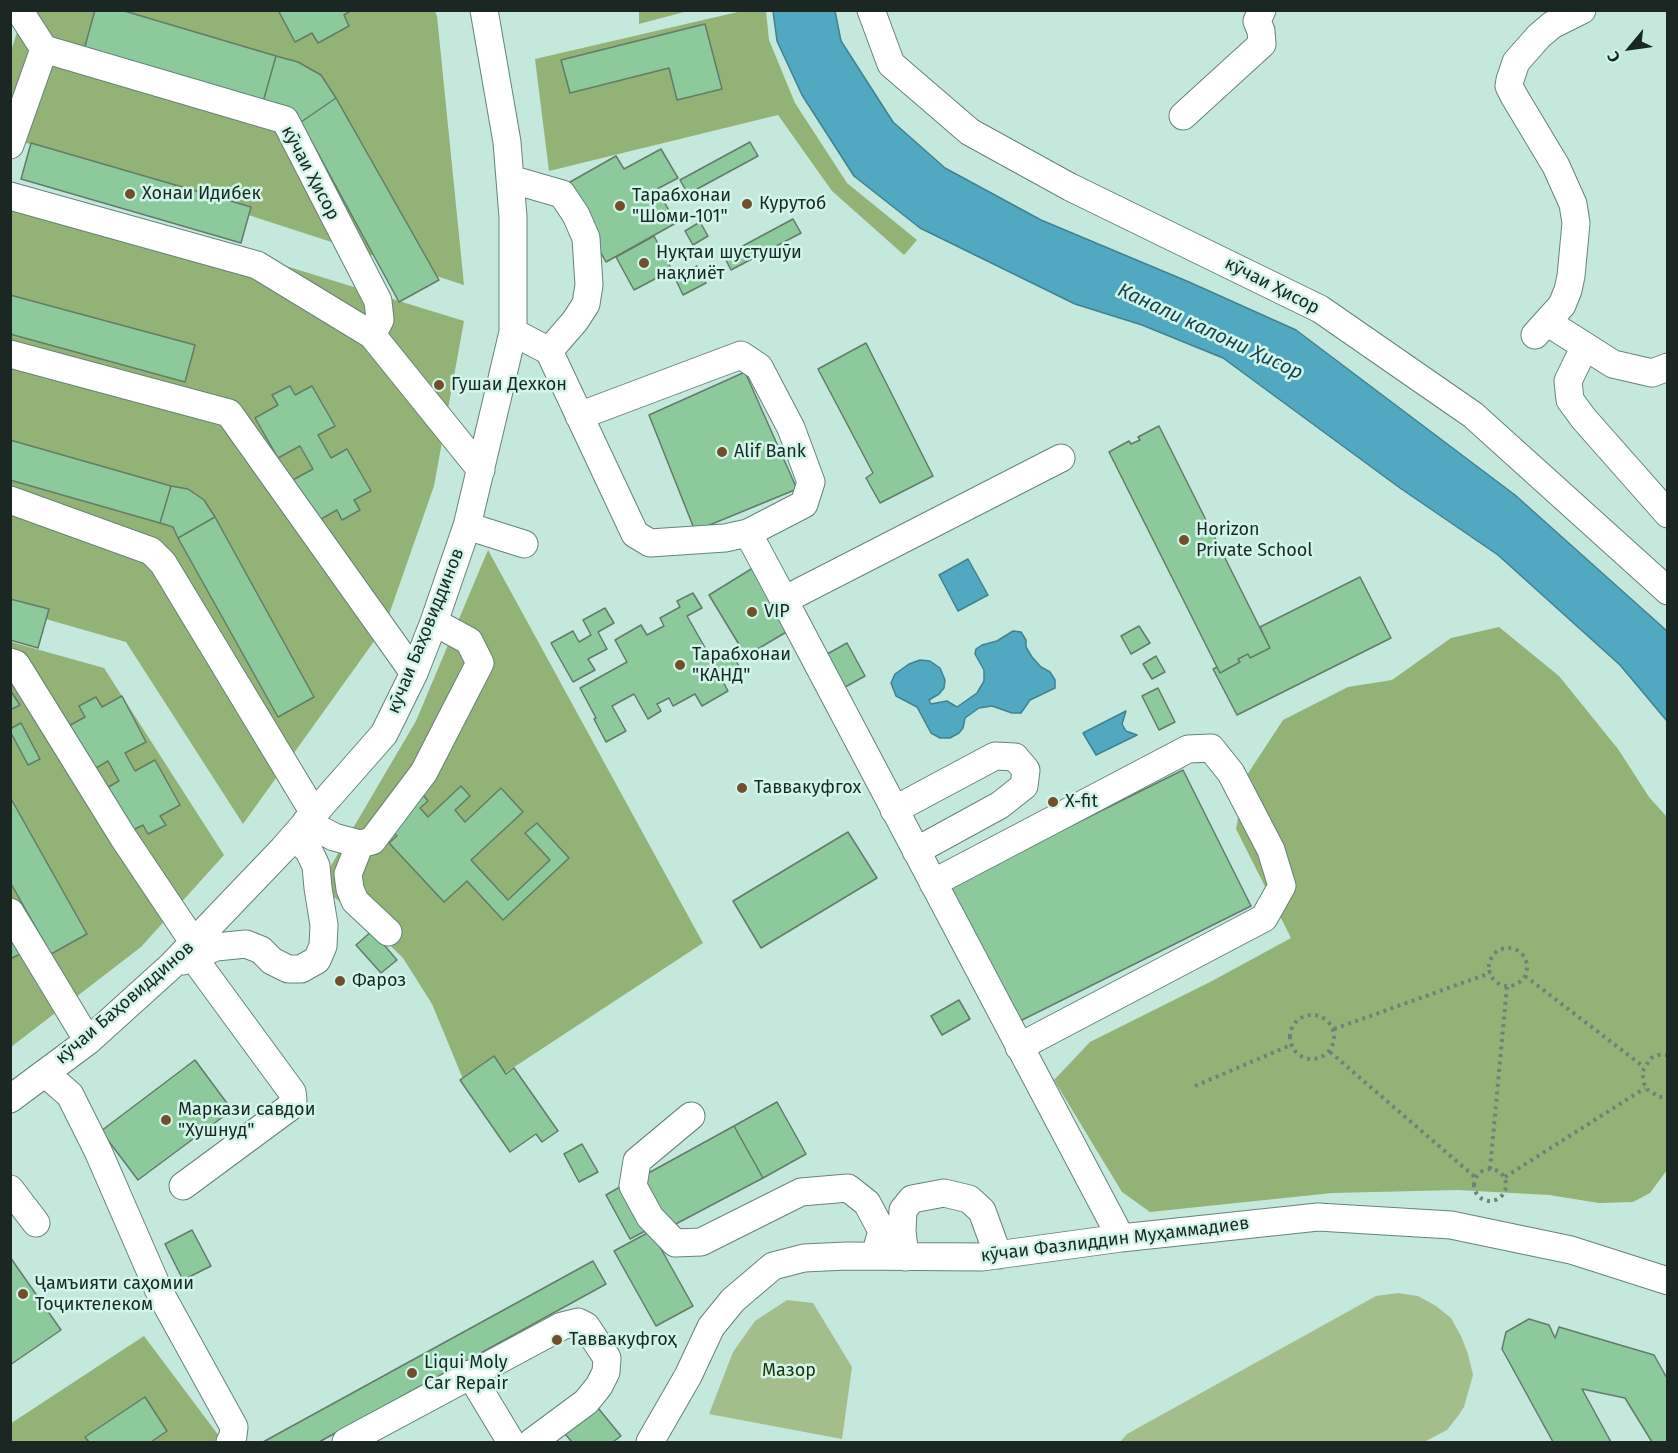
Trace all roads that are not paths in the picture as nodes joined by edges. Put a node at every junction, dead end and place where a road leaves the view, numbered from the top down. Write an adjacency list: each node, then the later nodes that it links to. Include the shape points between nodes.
1 (19, 10): 6 (street)
2 (484, 10): 9 (street, кӯчаи Баҳовиддинов)
3 (871, 10): 25 (street, кӯчаи Ҳисор, via 891,64 970,132 1070,187 1320,309 1473,416)
4 (1262, 10): 7 (street, via 1257,21 1262,44)
5 (1582, 10): 13 (street, via 1539,36 1516,62 1509,86 1556,166 1575,213 1568,290 1562,305 1541,328)
6 (44, 50): 8 (street); 12 (street, кӯчаи Ҳисор, via 285,120 378,301 380,320)
7 (1183, 116)
8 (10, 145)
9 (510, 179): 11 (street, кӯчаи Баҳовиддинов); 14 (street, via 562,194 586,238 586,304)
10 (10, 196): 12 (street, via 256,265)
11 (513, 332): 14 (street); 19 (street, кӯчаи Баҳовиддинов)
12 (372, 335): 19 (street)
13 (1585, 346): 16 (street, via 1613,364 1652,373); 21 (street, via 1568,381 1570,400)
14 (549, 351): 17 (street)
15 (10, 354): 29 (street, via 230,413)
16 (1668, 367)
17 (579, 416): 23 (street, via 635,534 650,543); 23 (street, via 741,356 759,367 791,428 811,482 804,504)
18 (1061, 458): 26 (street)
19 (481, 470): 22 (street, кӯчаи Баҳовиддинов)
20 (10, 501): 31 (street, via 151,551 163,563)
21 (1668, 514)
22 (467, 526): 24 (street); 27 (street, кӯчаи Баҳовиддинов)
23 (748, 533): 26 (street)
24 (524, 544)
25 (1668, 591)
26 (784, 600): 30 (street)
27 (434, 622): 29 (street, кӯчаи Баҳовиддинов); 32 (street, via 469,641 480,663 424,772 372,841)
28 (10, 662): 37 (street, via 16,664 117,827)
29 (414, 673): 31 (street, кӯчаи Баҳовиддинов, via 384,734)
30 (894, 810): 33 (street); 33 (street, via 995,756 1015,757 1026,770 1024,786 1000,805)
31 (305, 824): 32 (street); 37 (street, кӯчаи Баҳовиддинов); 37 (street, via 316,866 324,925 323,946 317,960 301,969 288,969 246,944)
32 (360, 844): 36 (street, via 348,874 350,890 355,900)
33 (916, 851): 34 (street)
34 (933, 883): 39 (street); 39 (street, via 1188,749 1211,748 1231,773 1271,849 1282,886 1264,918)
35 (10, 912): 38 (street)
36 (388, 932)
37 (186, 955): 38 (street, кӯчаи Баҳовиддинов); 43 (street, via 292,1092 293,1100 290,1107)
38 (88, 1041): 40 (street, кӯчаи Баҳовиддинов)
39 (1019, 1047): 46 (street)
40 (45, 1072): 41 (street, кӯчаи Баҳовиддинов); 52 (street, via 70,1095 98,1151 159,1292 234,1427)
41 (10, 1099)
42 (691, 1116): 48 (street, via 637,1161 633,1186 650,1217 675,1243 701,1242 801,1192 848,1188 867,1203 882,1231)
43 (183, 1186)
44 (10, 1189): 45 (street)
45 (36, 1223)
46 (1121, 1238): 47 (street, кӯчаи Фазлиддин Муҳаммадиев); 50 (street, кӯчаи Фазлиддин Муҳаммадиев, via 1318,1217 1451,1225 1571,1250)
47 (998, 1255): 49 (street, кӯчаи Фазлиддин Муҳаммадиев); 49 (street, via 982,1210 969,1199 944,1192 912,1200 903,1210)
48 (875, 1256): 49 (street, кӯчаи Фазлиддин Муҳаммадиев); 56 (street, кӯчаи Фазлиддин Муҳаммадиев, via 804,1258 773,1266 733,1300 711,1327)
49 (905, 1257)
50 (1668, 1281)
51 (470, 1374): 53 (street); 54 (street); 55 (street, via 562,1326 579,1322 586,1326 606,1358 606,1372 586,1402)
52 (230, 1443)
53 (346, 1443)
54 (511, 1443)
55 (532, 1443)
56 (650, 1443)

